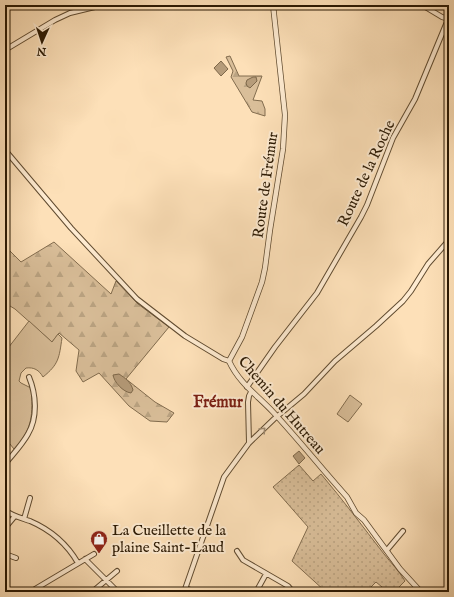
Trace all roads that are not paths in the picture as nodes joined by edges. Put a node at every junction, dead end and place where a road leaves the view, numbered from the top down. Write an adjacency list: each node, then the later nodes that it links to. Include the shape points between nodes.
1 (103, 5): 5 (street, via 70,13)
2 (273, 5): 8 (street, Route de Frémur, via 285,115 284,149 264,275 242,337)
3 (422, 5): 4 (street, via 442,17)
4 (449, 18): 10 (street, Route de la Roche, via 415,99 393,138 361,217 317,294)
5 (5, 50)
6 (5, 150): 8 (street, Chemin du Hutreau, via 71,228 140,302 184,336)
7 (449, 240): 12 (street, via 428,264 403,301)
8 (229, 361): 10 (street, Chemin du Hutreau)
9 (29, 377): 14 (street, via 33,388 34,406 31,427)
10 (247, 387): 11 (street, Chemin du Hutreau)
11 (251, 392): 12 (street, Chemin du Hutreau); 13 (street, via 248,402)
12 (277, 417): 13 (street, one-way to 12); 21 (street, Chemin du Hutreau, via 347,497 356,513)
13 (249, 443): 31 (street, via 224,477)
14 (5, 464)
15 (30, 498): 18 (street)
16 (5, 510): 17 (street)
17 (14, 516): 18 (street); 19 (street)
18 (24, 519): 27 (street, via 51,531)
19 (5, 528)
20 (403, 531): 21 (street)
21 (387, 550): 38 (street, Chemin du Hutreau, via 400,569)
22 (237, 551): 29 (street, via 243,560)
23 (5, 554): 25 (street)
24 (94, 554): 26 (street)
25 (16, 558)
26 (86, 559): 27 (street); 30 (street)
27 (78, 563): 32 (street)
28 (117, 571): 30 (street)
29 (266, 574): 36 (street); 37 (street, via 288,586)
30 (106, 580): 33 (street); 34 (street)
31 (185, 590): 35 (street)
32 (30, 592)
33 (92, 592)
34 (118, 592)
35 (194, 592)
36 (256, 592)
37 (293, 592)
38 (422, 592)

